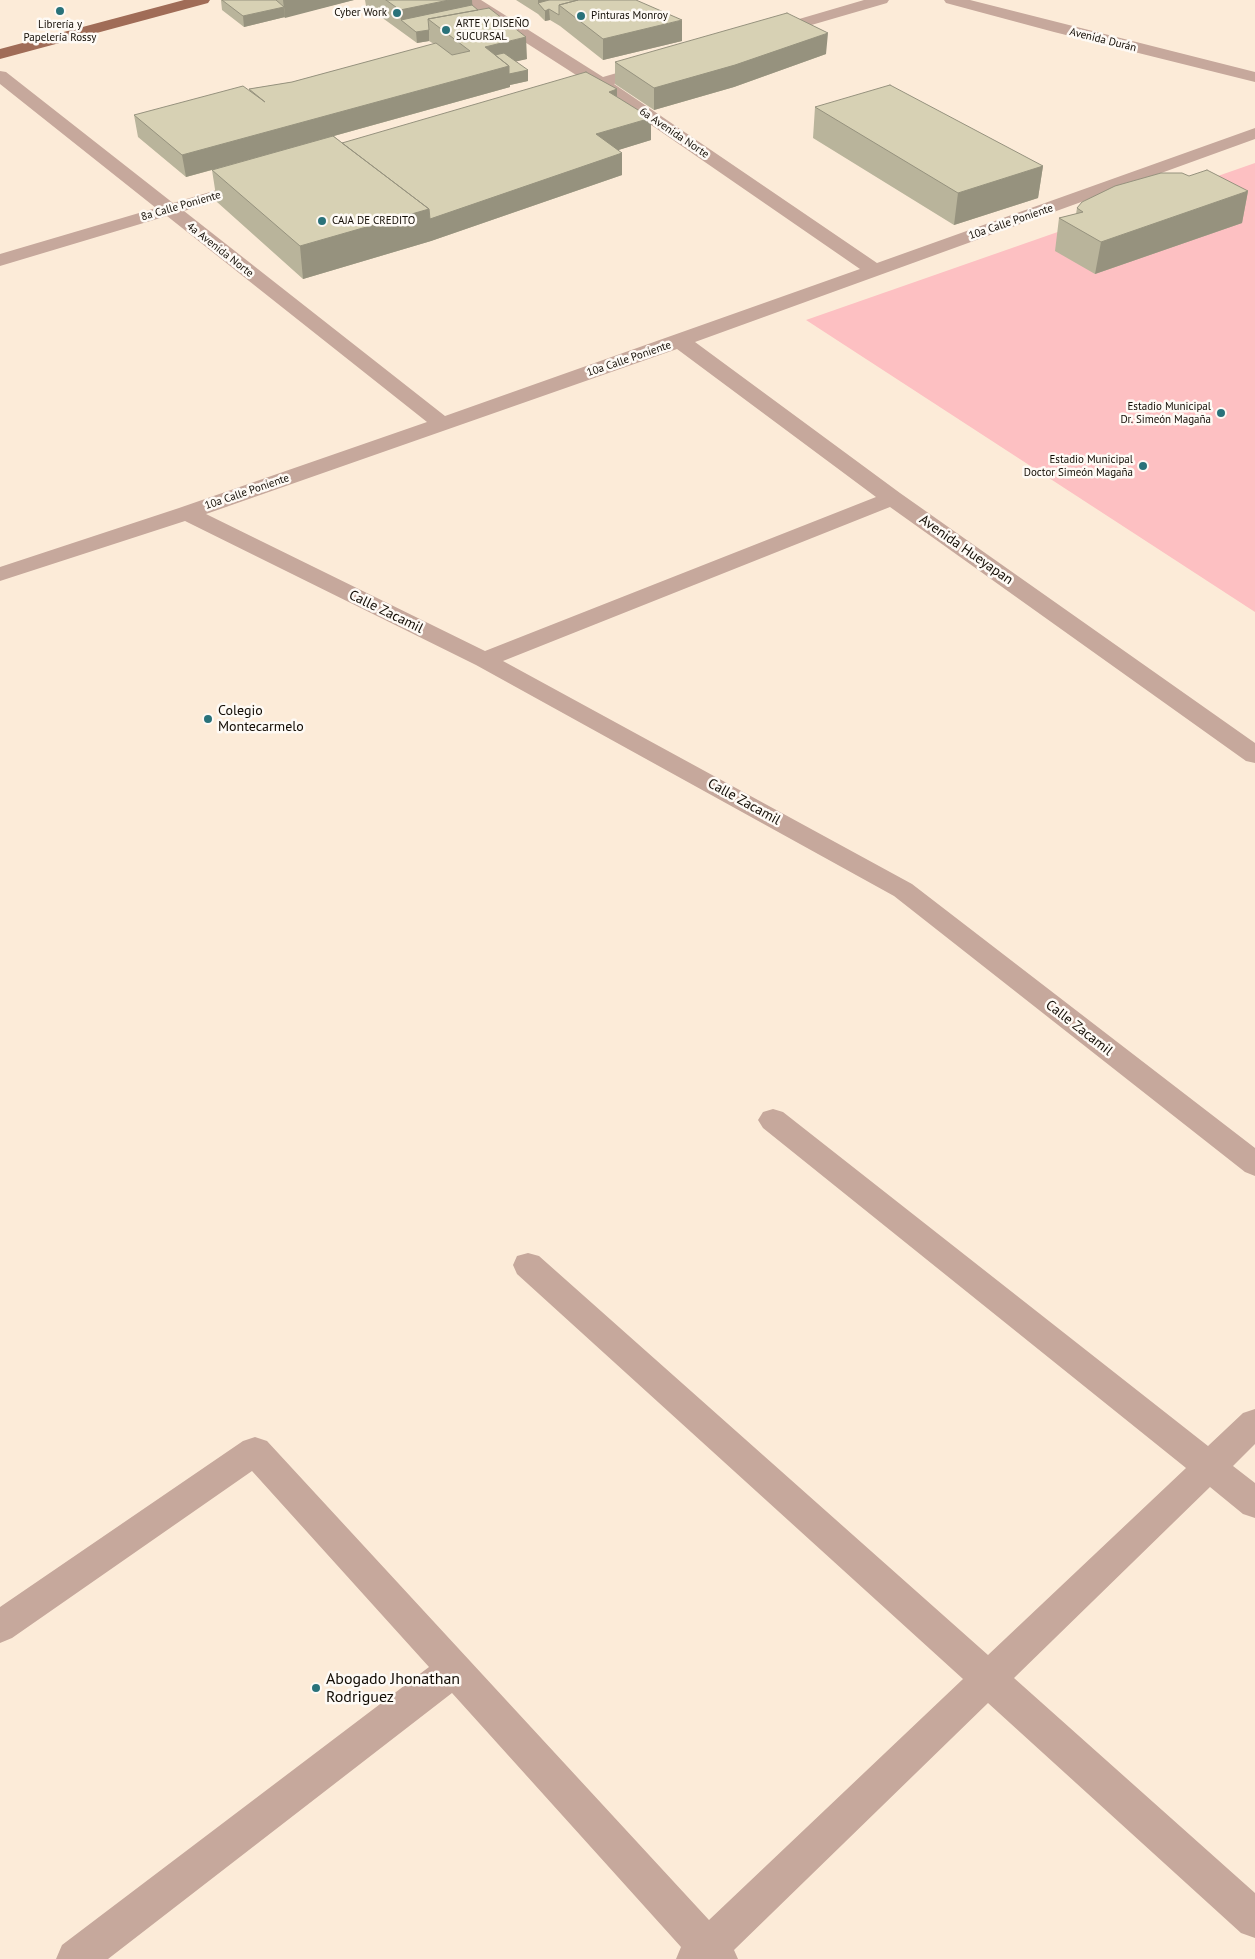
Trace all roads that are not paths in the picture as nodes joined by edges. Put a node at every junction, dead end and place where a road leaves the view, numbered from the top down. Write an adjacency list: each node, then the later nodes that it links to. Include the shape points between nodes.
1 (202, 0): 6 (main road)
2 (470, 0): 10 (street, 6a Avenida Norte)
3 (881, 0): 5 (street)
4 (952, 0): 9 (street, Avenida Durán)
5 (759, 36)
6 (0, 54)
7 (666, 64): 10 (street)
8 (0, 76): 14 (street, 4a Avenida Norte)
9 (1255, 76)
10 (600, 83): 11 (street); 16 (street, 6a Avenida Norte)
11 (554, 97)
12 (1255, 133): 16 (street, 10a Calle Poniente)
13 (272, 180): 14 (street, 8a Calle Poniente)
14 (169, 210): 15 (street, 8a Calle Poniente); 18 (street, 4a Avenida Norte)
15 (0, 260)
16 (874, 270): 17 (street, 10a Calle Poniente)
17 (680, 341): 18 (street, 10a Calle Poniente); 19 (street, Avenida Hueyapan)
18 (441, 423): 20 (street, 10a Calle Poniente)
19 (892, 498): 22 (street); 23 (street, Avenida Hueyapan)
20 (187, 513): 21 (street, 10a Calle Poniente); 22 (street, Calle Zacamil)
21 (0, 574)
22 (484, 660): 25 (street, Calle Zacamil, via 903,890)
23 (1255, 755)
24 (773, 1120): 28 (street)
25 (1255, 1164)
26 (528, 1265): 32 (street)
27 (1255, 1423): 28 (street)
28 (1210, 1466): 29 (street); 32 (street)
29 (1255, 1503)
30 (0, 1627): 31 (street, via 255,1451)
31 (455, 1669): 34 (street); 35 (street)
32 (989, 1678): 33 (street); 34 (street)
33 (1255, 1920)
34 (707, 1955)
35 (76, 1959)

